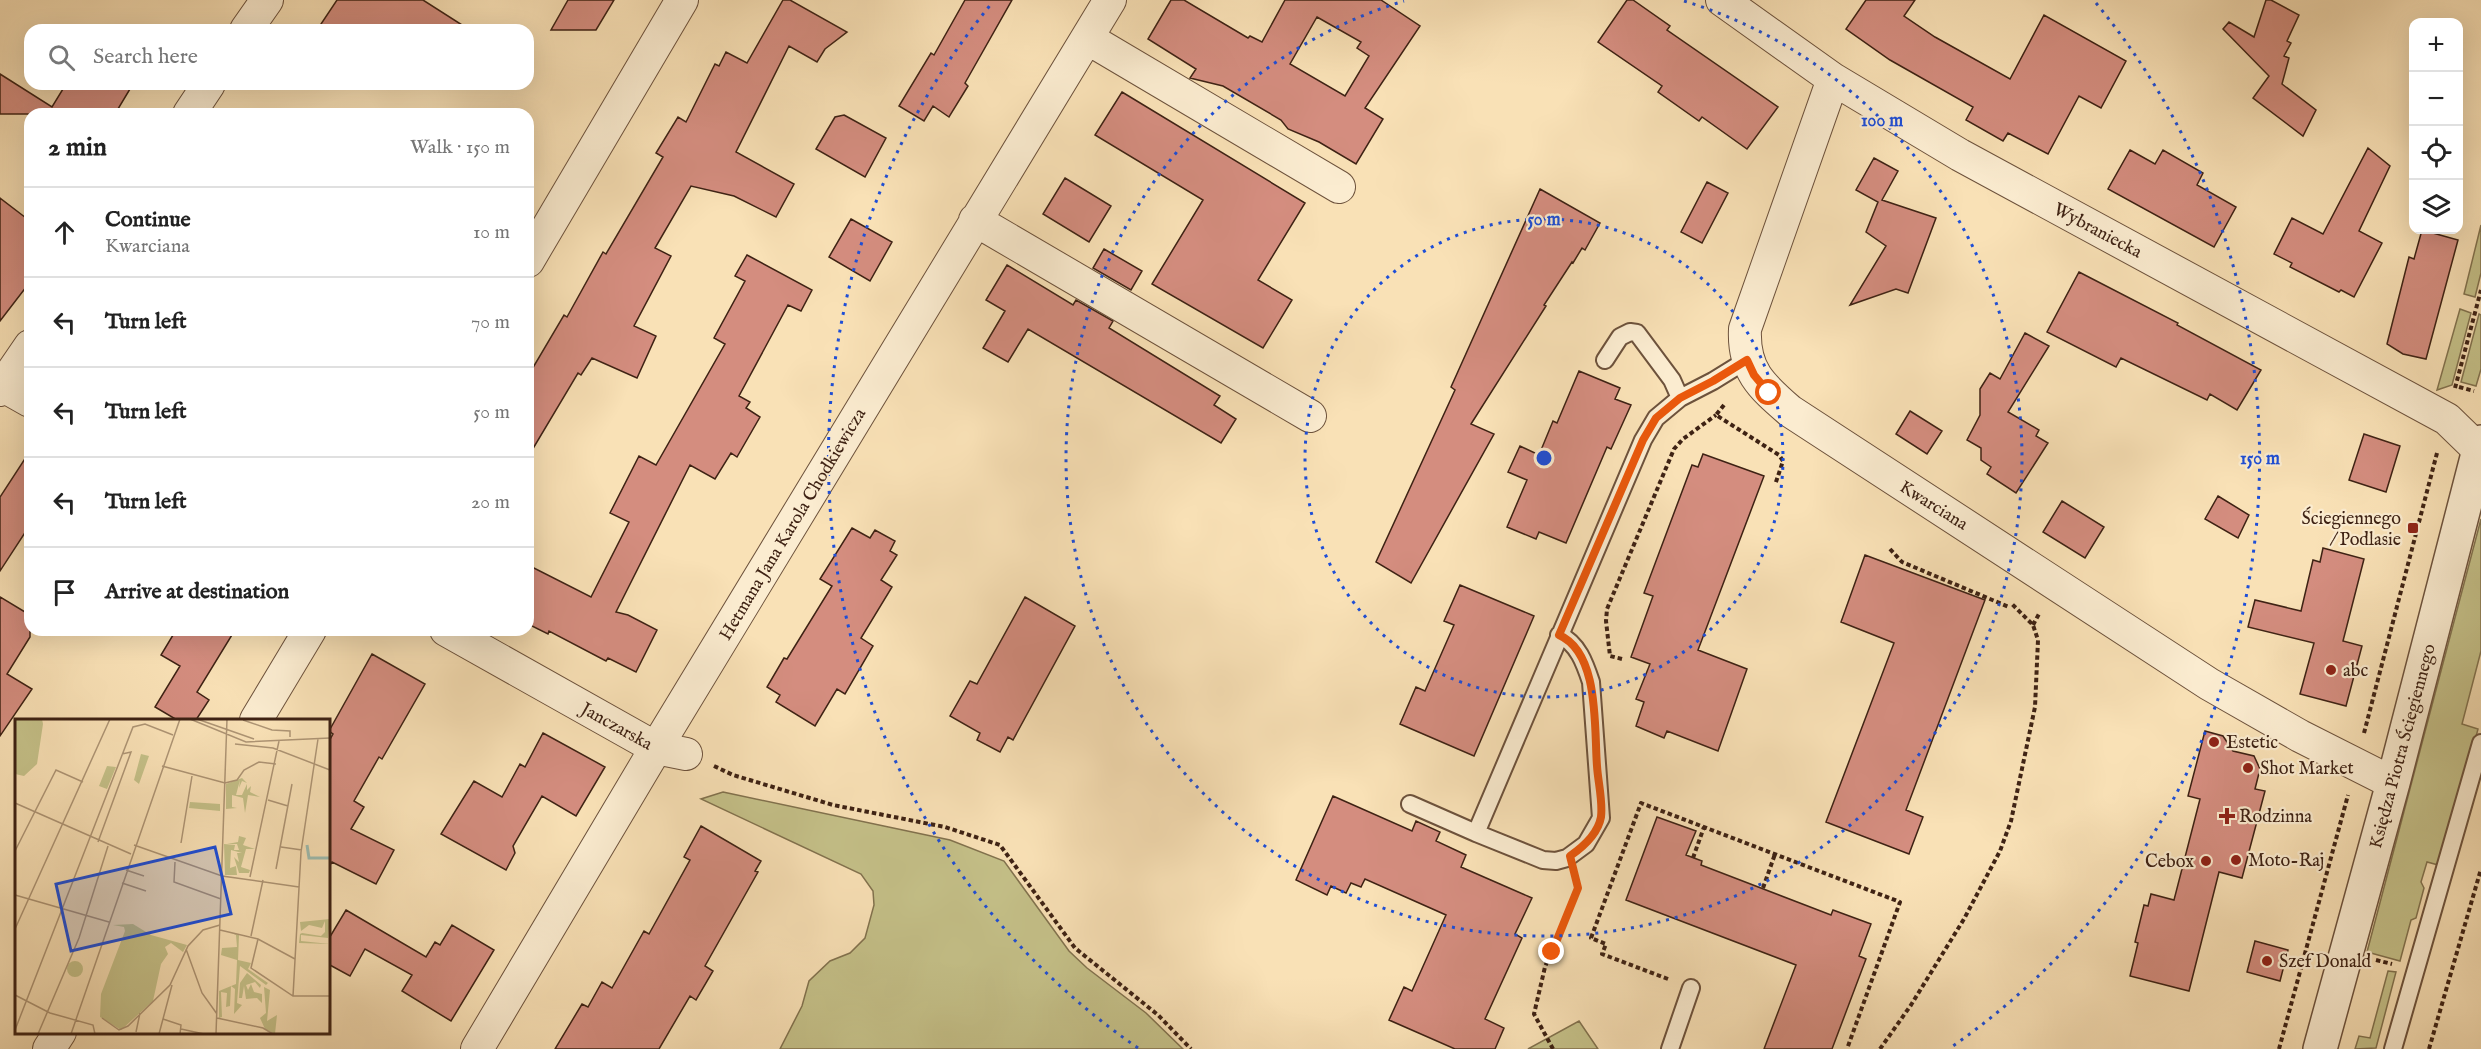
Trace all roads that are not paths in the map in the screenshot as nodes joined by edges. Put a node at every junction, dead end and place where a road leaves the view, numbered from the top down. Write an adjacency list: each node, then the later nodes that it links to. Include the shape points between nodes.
1 (267, 0): 5 (street)
2 (682, 0): 12 (street)
3 (1110, 0): 6 (street, Hetmana Jana Karola Chodkiewicza)
4 (1722, 0): 7 (street, Wybraniecka)
5 (250, 24)
6 (1087, 38): 10 (street); 11 (street, Hetmana Jana Karola Chodkiewicza)
7 (1833, 79): 15 (street, Kwarciana, via 1744,329); 20 (street, Wybraniecka, via 1960,155 2446,419)
8 (205, 90): 9 (street)
9 (193, 108)
10 (1339, 187)
11 (975, 220): 19 (street); 26 (street, Hetmana Jana Karola Chodkiewicza)
12 (534, 251)
13 (24, 354): 16 (street)
14 (1605, 360): 18 (lane, via 1620,337 1637,333 1672,380)
15 (1747, 360): 18 (lane); 28 (street, Kwarciana, via 1769,393 1790,411 1880,471 2209,684)
16 (1, 386): 17 (street)
17 (24, 398)
18 (1680, 398): 21 (lane, via 1656,418 1643,440)
19 (1310, 416)
20 (2480, 448): 28 (street, Księdza Piotra Ściegiennego)
21 (1559, 635): 30 (lane); 30 (lane, via 1575,647 1591,682 1601,818 1586,844 1556,861 1543,860)
22 (306, 636): 24 (street)
23 (457, 636): 26 (street, Janczarska)
24 (257, 719)
25 (2481, 743): 37 (lane)
26 (656, 748): 27 (street, Janczarska); 34 (street, Hetmana Jana Karola Chodkiewicza)
27 (686, 754)
28 (2393, 783): 36 (street, Księdza Piotra Ściegiennego)
29 (1410, 804): 30 (lane)
30 (1476, 833)
31 (1691, 988): 35 (lane)
32 (59, 1034): 33 (street)
33 (49, 1049)
34 (477, 1049)
35 (1670, 1049)
36 (2320, 1049)
37 (2393, 1049)

